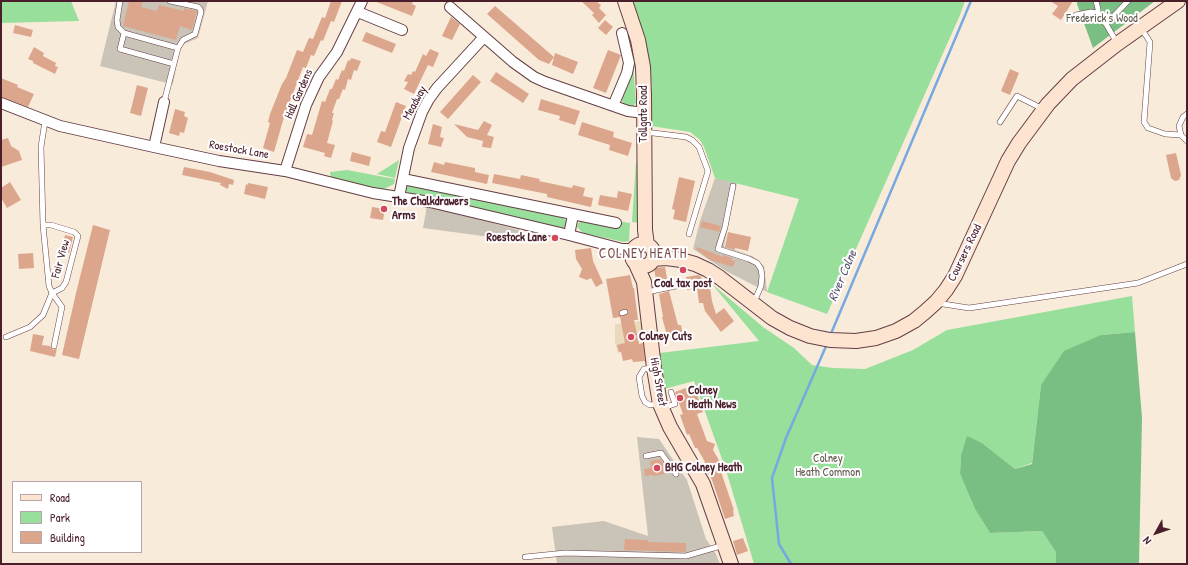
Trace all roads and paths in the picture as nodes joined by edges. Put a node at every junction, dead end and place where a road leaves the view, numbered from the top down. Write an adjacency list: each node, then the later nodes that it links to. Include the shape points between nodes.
1 (120, 1): 15 (lane, via 117,20 118,27)
2 (170, 1): 19 (lane, via 198,7 201,12 195,34 183,40)
3 (362, 1): 9 (street, Hall Gardens)
4 (625, 1): 25 (street, Tollgate Road, via 635,27 641,54)
5 (1096, 1): 10 (lane)
6 (1128, 1): 12 (lane)
7 (1178, 1): 13 (street, Coursers Road)
8 (448, 4): 17 (street)
9 (358, 12): 14 (street); 33 (street, Hall Gardens, via 337,52 319,77 306,105)
10 (1098, 14): 11 (lane, via 1091,12); 12 (lane)
11 (1076, 15)
12 (1106, 24): 18 (lane)
13 (1141, 27): 18 (street, Coursers Road); 30 (lane, via 1150,42 1144,122 1148,128 1165,134)
14 (402, 30)
15 (124, 33): 19 (lane); 20 (lane, via 120,49)
16 (622, 33): 23 (street, via 629,64)
17 (484, 37): 23 (street, via 534,77); 34 (street, Meadway, via 429,99 415,131)
18 (1117, 44): 24 (street, Coursers Road, via 1072,79)
19 (178, 48): 20 (lane)
20 (174, 64): 21 (lane)
21 (164, 102): 32 (street)
22 (1, 103): 27 (street, Roestock Lane)
23 (613, 106): 25 (street, via 628,112)
24 (1044, 109): 28 (lane, via 1017,96); 47 (street, Coursers Road, via 1008,161 955,276)
25 (644, 113): 29 (street, Tollgate Road)
26 (1187, 114): 30 (lane, via 1179,126)
27 (46, 120): 32 (street, Roestock Lane, via 60,126); 39 (lane, via 41,147)
28 (1000, 122)
29 (644, 132): 40 (lane, via 686,137 699,147 708,171); 42 (street, Tollgate Road)
30 (1181, 135): 31 (lane)
31 (1187, 141)
32 (154, 148): 33 (street, Roestock Lane)
33 (285, 171): 36 (street, Roestock Lane)
34 (403, 179): 36 (street, Meadway); 37 (street)
35 (733, 186): 48 (lane, via 718,249 749,259 757,263 761,269 761,286)
36 (400, 197): 41 (street, Roestock Lane)
37 (573, 215): 38 (street); 41 (street)
38 (616, 223)
39 (43, 225): 46 (lane); 46 (lane, Fair View, via 74,232 78,236 66,282)
40 (689, 234)
41 (569, 235): 42 (street, Roestock Lane)
42 (643, 254): 45 (street, High Street); 48 (street, Coursers Road, via 695,264 719,277)
43 (1187, 264): 47 (lane, via 1138,283 969,308)
44 (681, 285): 45 (lane)
45 (644, 287): 52 (street, High Street, via 645,310)
46 (52, 294): 49 (lane, via 43,315 30,327); 50 (lane, via 62,307)
47 (936, 302): 48 (street, Coursers Road, via 914,321 896,331 876,338 849,341 830,340 798,332)
48 (753, 303)
49 (6, 337)
50 (54, 346)
51 (671, 392): 52 (lane, via 675,404)
52 (661, 406): 55 (street, High Street, via 670,427 703,484)
53 (646, 456): 54 (lane, via 661,453)
54 (676, 474)
55 (725, 545): 56 (lane, via 686,556 565,553); 57 (street, High Street)
56 (525, 558)
57 (731, 564)

